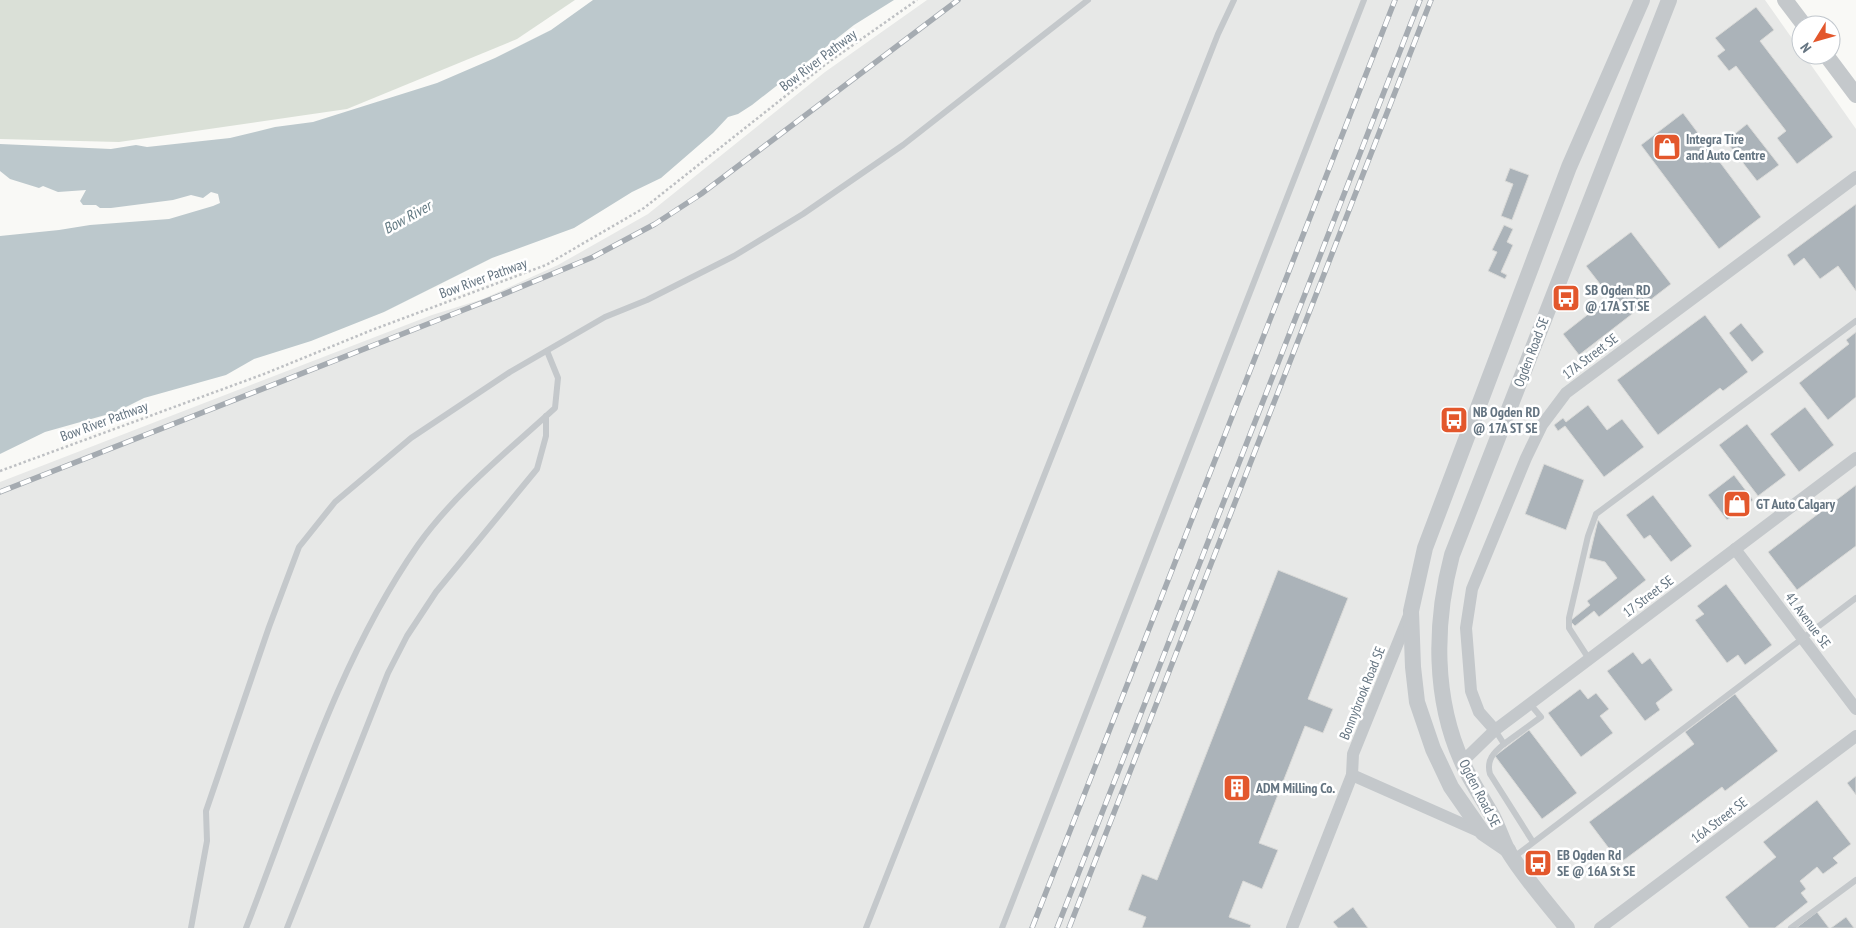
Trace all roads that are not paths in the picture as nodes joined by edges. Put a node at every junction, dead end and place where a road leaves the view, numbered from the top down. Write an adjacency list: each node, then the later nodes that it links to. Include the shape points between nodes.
1 (1088, 0): 12 (lane, via 903,145 803,214 734,256 647,300 605,317)
2 (1234, 0): 34 (lane, via 1214,43)
3 (1364, 0): 35 (lane)
4 (1642, 0): 17 (street, Ogden Road SE, via 1569,167 1425,548)
5 (1669, 0): 25 (street, Ogden Road SE, via 1445,580 1439,629 1440,675 1447,717)
6 (1785, 0): 7 (street)
7 (1796, 15)
8 (1834, 65): 9 (street)
9 (1856, 95)
10 (1856, 177): 22 (street, 17A Street SE, via 1566,392 1542,425 1472,588 1466,628 1471,691 1479,712)
11 (1856, 321): 19 (lane, via 1596,514 1569,618 1569,628)
12 (547, 351): 13 (lane, via 558,378 555,408); 31 (lane, via 411,438 335,502 299,547 206,812 206,841)
13 (546, 416): 32 (lane, via 454,503 419,544 378,608 341,684); 33 (lane, via 546,436 537,469 436,592 407,636 388,673)
14 (1856, 458): 15 (street, 17 Street SE)
15 (1735, 549): 18 (street, 41 Avenue SE); 19 (street, 17 Street SE)
16 (1856, 598): 18 (lane)
17 (1411, 611): 26 (street, Bonnybrook Road SE, via 1353,754); 27 (street, Ogden Road SE, via 1418,702 1433,749 1451,787)
18 (1803, 638): 21 (street, 41 Avenue SE); 28 (lane)
19 (1589, 659): 20 (street, 17 Street SE)
20 (1530, 704): 22 (street, 17 Street SE); 24 (lane, via 1541,717)
21 (1856, 709)
22 (1495, 730): 24 (lane); 25 (street, 17 Street SE)
23 (1856, 736): 38 (street, 16A Street SE)
24 (1504, 744): 28 (lane, via 1495,752 1488,766 1498,789)
25 (1462, 762): 29 (street, Ogden Road SE)
26 (1352, 774): 27 (street, Ogden Road SE); 36 (street, Bonnybrook Road SE)
27 (1483, 833): 29 (street, Ogden Road SE)
28 (1533, 842): 29 (lane)
29 (1510, 853): 37 (street, Ogden Road SE)
30 (1856, 880): 39 (lane)
31 (191, 928)
32 (246, 928)
33 (288, 928)
34 (866, 928)
35 (1002, 928)
36 (1292, 928)
37 (1566, 928)
38 (1600, 928)
39 (1791, 928)

